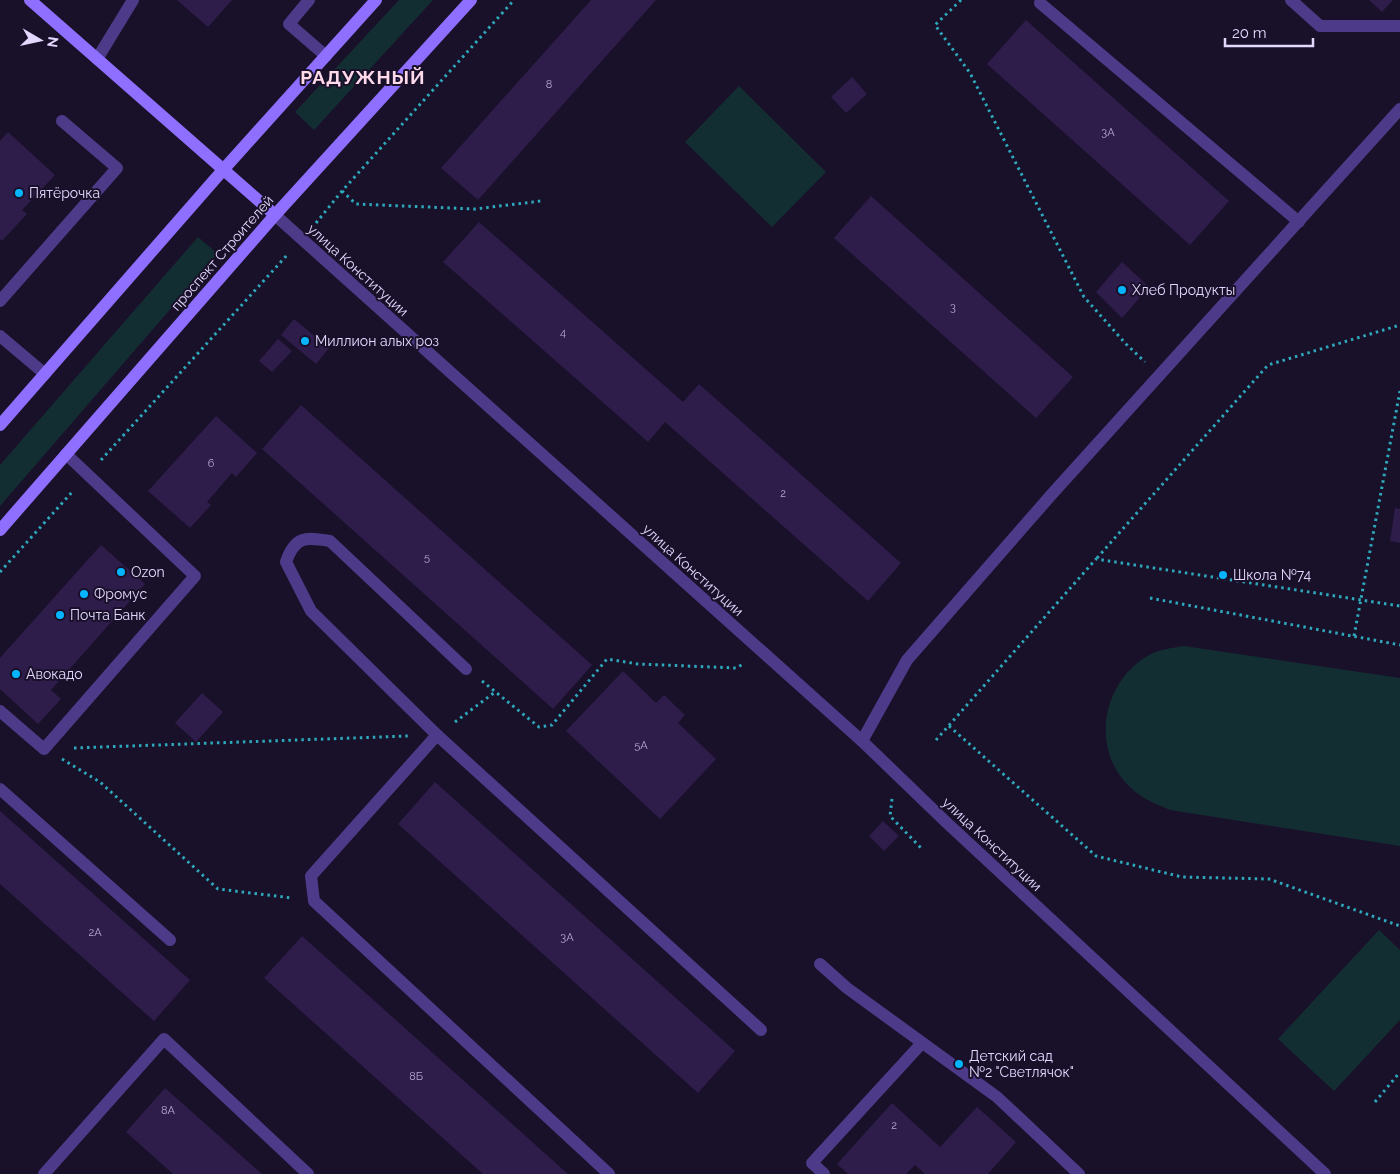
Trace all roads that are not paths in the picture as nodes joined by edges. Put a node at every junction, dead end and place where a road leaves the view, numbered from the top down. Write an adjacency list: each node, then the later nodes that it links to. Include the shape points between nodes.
1 (30, 0): 10 (street, улица Конституции)
2 (133, 0): 10 (street)
3 (309, 0): 9 (street, via 289,24)
4 (376, 0): 9 (street)
5 (471, 0): 14 (street, проспект Строителей)
6 (1291, 0): 8 (street, via 1320,26)
7 (1040, 3): 15 (street)
8 (1400, 26)
9 (326, 56): 13 (street)
10 (98, 59): 13 (street, улица Конституции)
11 (1400, 109): 15 (street)
12 (62, 122): 16 (street, via 117,168)
13 (223, 170): 14 (street, улица Конституции); 18 (street)
14 (275, 216): 20 (street, проспект Строителей); 25 (street, улица Конституции)
15 (1298, 222): 25 (street, via 907,660)
16 (0, 302)
17 (0, 336): 18 (street)
18 (45, 374): 19 (street)
19 (0, 425)
20 (66, 454): 21 (street, проспект Строителей); 23 (street, via 194,576 44,749)
21 (0, 530)
22 (466, 669): 24 (street, via 330,541 308,537 291,547 286,562 311,611)
23 (0, 711)
24 (436, 735): 29 (street); 33 (street, via 311,876 314,901)
25 (862, 741): 36 (street, улица Конституции)
26 (0, 789): 27 (street)
27 (170, 940)
28 (820, 964): 30 (street)
29 (761, 1030)
30 (922, 1043): 34 (street, via 812,1163); 35 (street, via 997,1097)
31 (44, 1174): 32 (street, via 164,1039)
32 (308, 1174)
33 (609, 1174)
34 (824, 1174)
35 (1079, 1174)
36 (1325, 1174)

